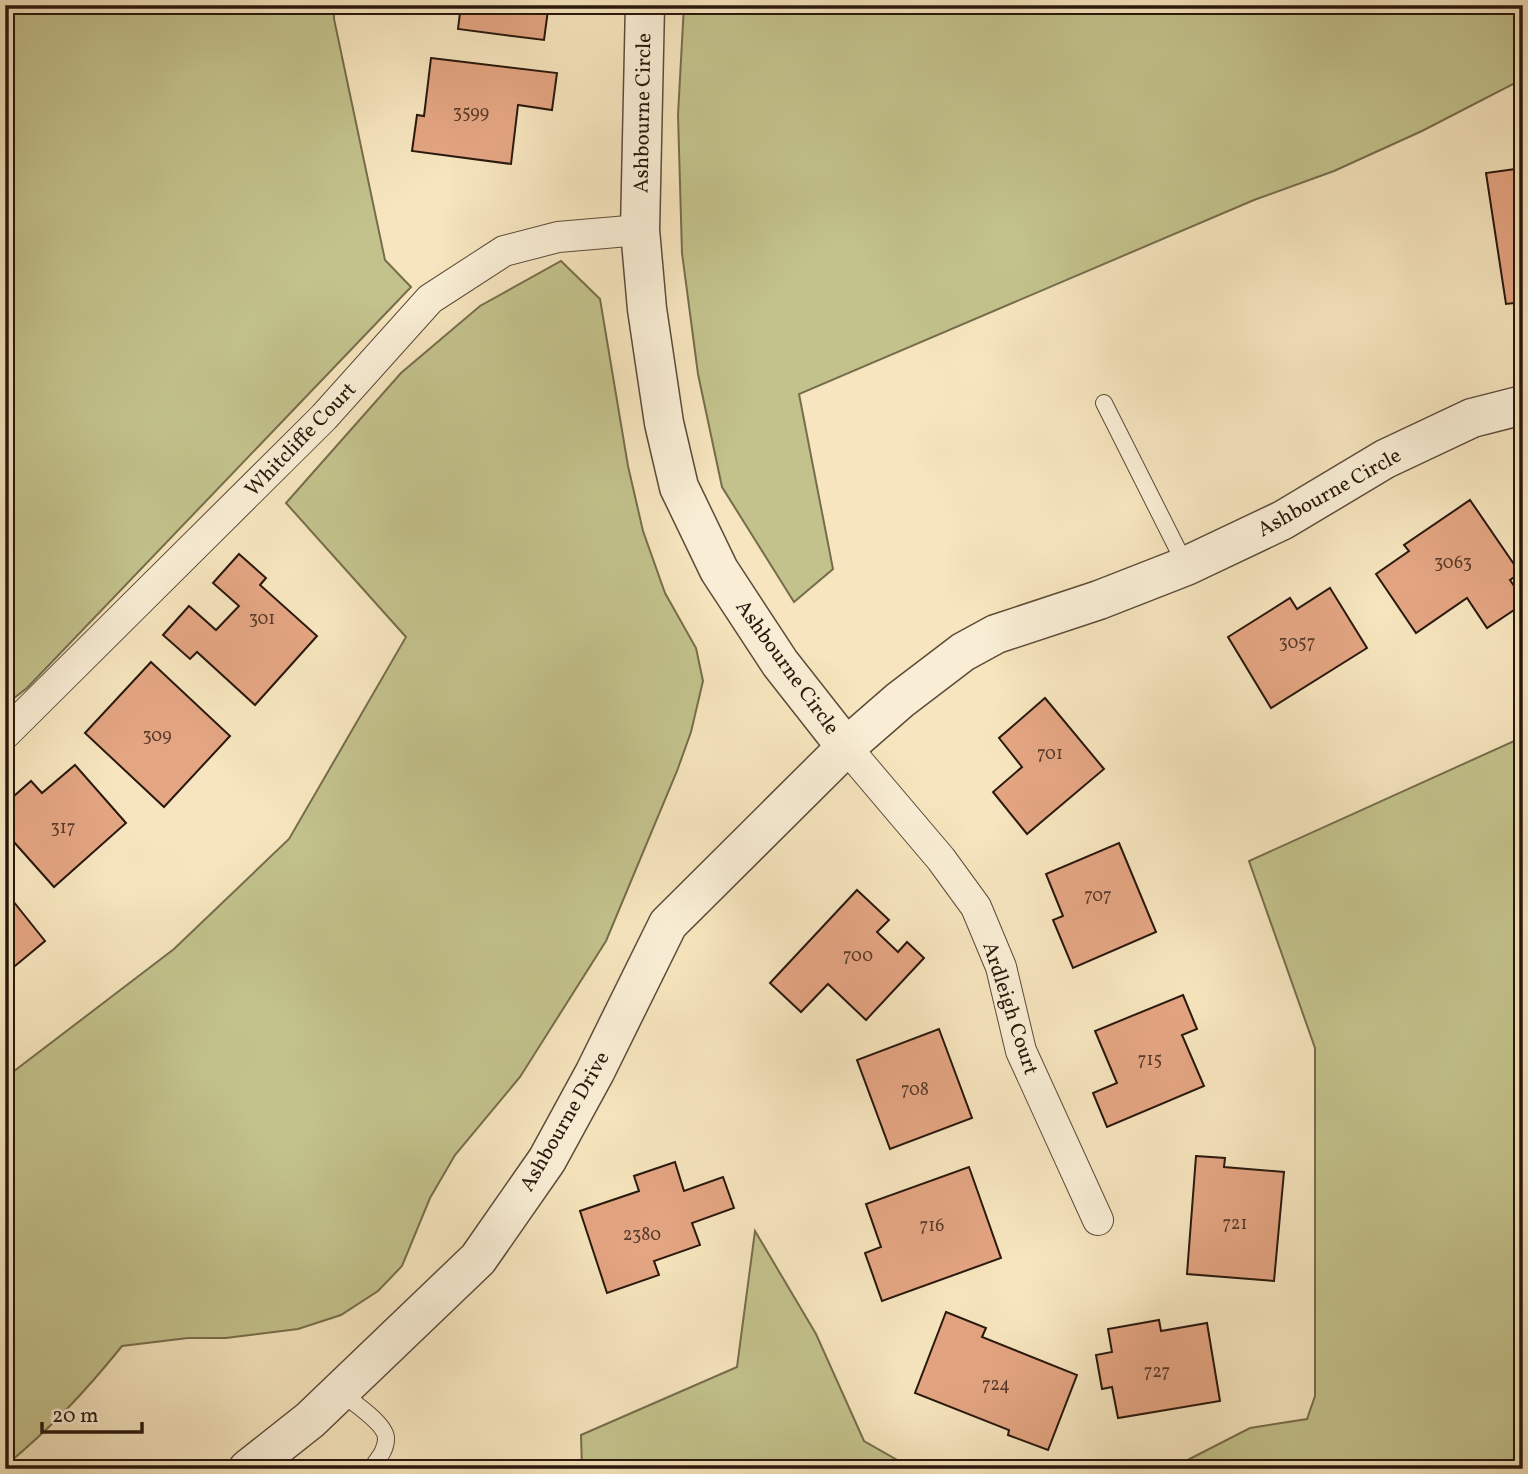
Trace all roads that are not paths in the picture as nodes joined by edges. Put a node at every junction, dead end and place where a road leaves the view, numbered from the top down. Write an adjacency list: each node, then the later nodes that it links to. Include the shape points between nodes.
1 (645, 5): 2 (street, Ashbourne Circle)
2 (640, 230): 6 (street, Whitcliffe Court, via 558,237 504,251 430,299 324,417); 7 (street, Ashbourne Circle, via 662,411 679,486 727,582 780,663)
3 (1104, 403): 5 (lane)
4 (1523, 405): 5 (street, Ashbourne Circle, via 1472,418 1385,458 1283,520)
5 (1186, 566): 7 (street, Ashbourne Circle, via 996,634 928,678)
6 (5, 734)
7 (846, 747): 8 (street, Ardleigh Court, via 976,907 1001,967 1021,1051); 9 (street, Ashbourne Drive, via 668,924 547,1160 478,1259)
8 (1098, 1220)
9 (340, 1392): 10 (street, Ashbourne Drive); 11 (lane, via 383,1427 387,1438)
10 (248, 1469)
11 (371, 1469)

